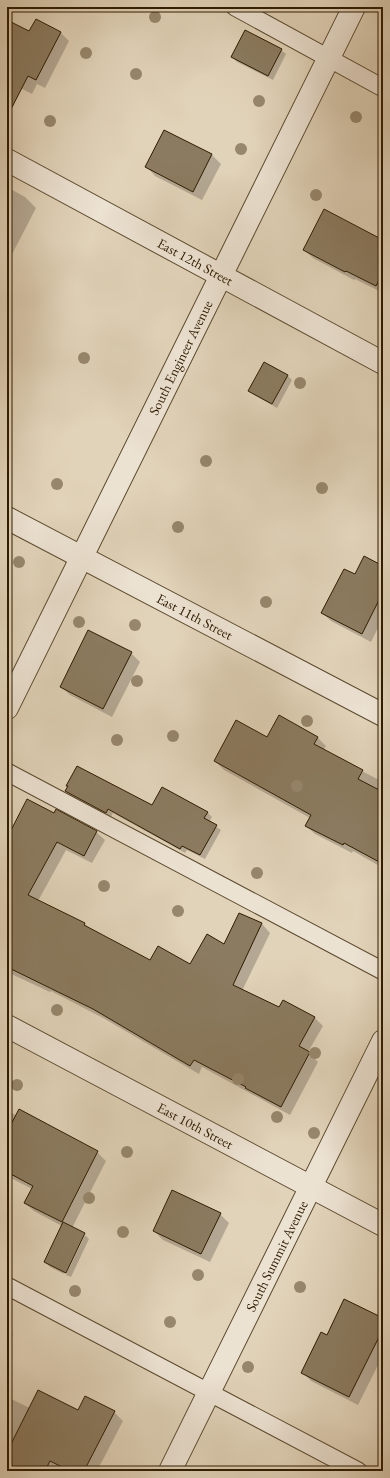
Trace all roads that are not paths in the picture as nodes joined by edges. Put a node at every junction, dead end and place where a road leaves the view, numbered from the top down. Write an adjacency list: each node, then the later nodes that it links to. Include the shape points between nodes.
1 (235, 7): 3 (lane)
2 (354, 7): 3 (street, South Engineer Avenue)
3 (328, 58): 4 (lane); 6 (street, South Engineer Avenue)
4 (383, 88)
5 (7, 160): 6 (street, East 12th Street)
6 (221, 276): 7 (street, East 12th Street); 9 (street, South Engineer Avenue)
7 (383, 363)
8 (7, 518): 9 (street, East 11th Street)
9 (82, 557): 10 (street, South Engineer Avenue); 11 (street, East 11th Street)
10 (7, 708)
11 (383, 715)
12 (7, 772): 13 (lane)
13 (383, 971)
14 (7, 1026): 16 (street, East 10th Street)
15 (383, 1041): 16 (street, South Summit Avenue)
16 (311, 1187): 17 (street, East 10th Street); 19 (street, South Summit Avenue)
17 (383, 1225)
18 (7, 1286): 19 (lane)
19 (209, 1392): 20 (street, South Summit Avenue); 21 (lane)
20 (170, 1471)
21 (358, 1471)

